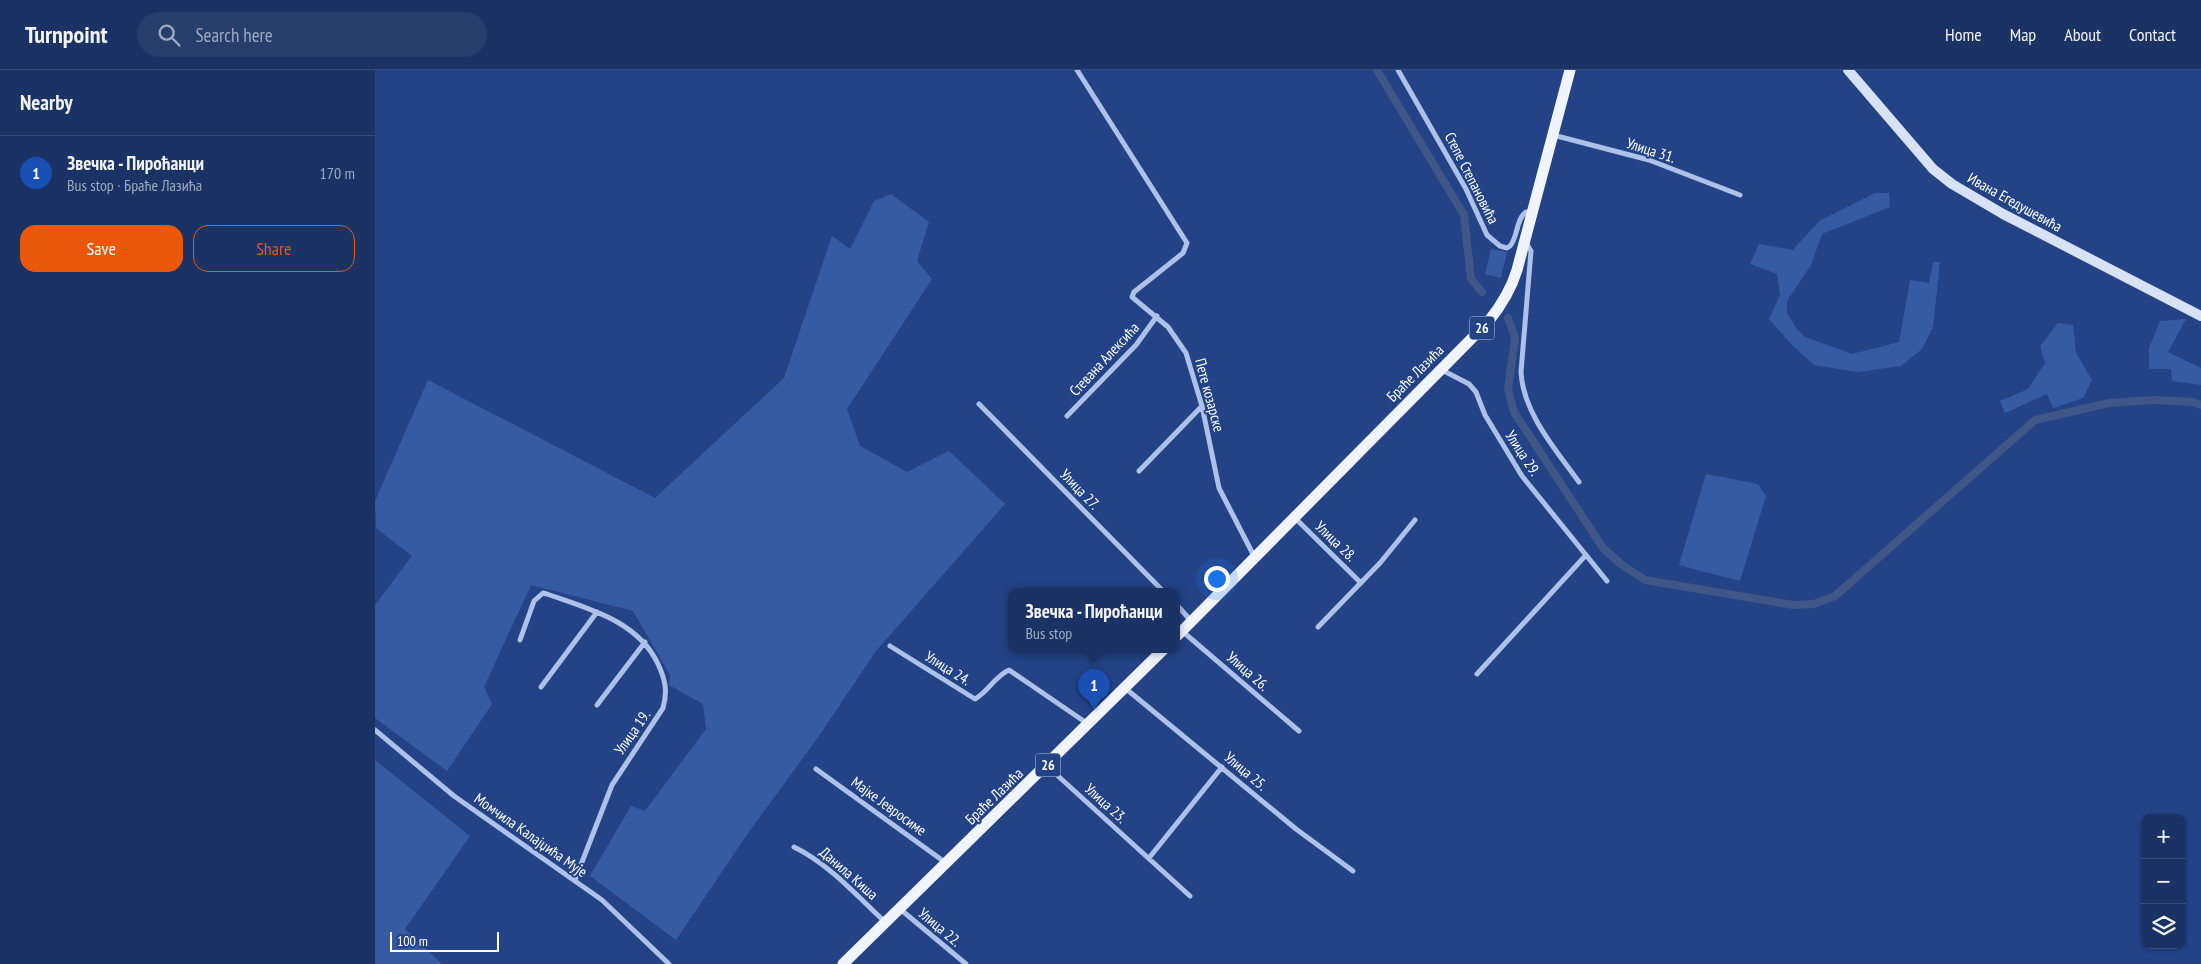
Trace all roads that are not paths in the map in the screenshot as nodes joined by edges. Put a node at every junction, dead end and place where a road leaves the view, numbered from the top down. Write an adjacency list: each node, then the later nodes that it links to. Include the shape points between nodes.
1 (1077, 70): 9 (street, Пете козарске, via 1187,244 1183,253 1132,295 1135,301)
2 (1398, 70): 7 (street, Степе Степановића, via 1490,238 1505,248 1510,246 1522,215)
3 (1570, 70): 5 (main road, Браће Лазића / 26)
4 (1848, 70): 10 (main road, Ивана Егедушевића, via 1933,169 1952,184 2003,214)
5 (1553, 135): 6 (street, Улица 31., via 1649,160); 7 (main road, Браће Лазића / 26)
6 (1740, 194)
7 (1532, 212): 8 (main road, Браће Лазића / 26)
8 (1525, 241): 11 (main road, Браће Лазића / 26, via 1515,280 1504,300 1488,322); 16 (street, via 1531,251 1521,372 1523,387 1534,414)
9 (1157, 316): 13 (street, Пете козарске, via 1186,353); 14 (street, Стевана Алексића, via 1136,345)
10 (2201, 316)
11 (1440, 369): 17 (main road, Браће Лазића / 26); 19 (street, Улица 29., via 1469,384 1476,392 1485,415 1521,476)
12 (979, 404): 23 (street, Улица 27.)
13 (1202, 406): 15 (street); 20 (street, Пете козарске, via 1219,488)
14 (1067, 416)
15 (1139, 471)
16 (1579, 482)
17 (1294, 517): 20 (main road, Браће Лазића / 26); 22 (street, Улица 28.)
18 (1415, 520): 22 (street, Улица 28.)
19 (1586, 555): 21 (street, Улица 29.); 34 (street)
20 (1255, 558): 26 (main road, Браће Лазића / 26)
21 (1607, 580)
22 (1361, 583): 27 (street, Улица 28.)
23 (1160, 588)
24 (1180, 608): 26 (street)
25 (597, 612): 30 (street, Улица 19., via 543,593 534,601); 31 (street, Улица 19., via 625,626); 35 (street)
26 (1192, 621): 28 (main road, Браће Лазића / 26)
27 (1318, 627)
28 (1180, 633)
29 (1180, 635): 40 (street, Улица 26.)
30 (520, 640)
31 (645, 642): 37 (street); 48 (street, Улица 19., via 663,675 665,701 660,715 612,785)
32 (891, 646): 38 (street, Улица 24., via 975,699 985,694 1002,673 1009,670)
33 (1160, 653): 36 (main road, Браће Лазића / 26)
34 (1477, 674)
35 (541, 687)
36 (1125, 688): 38 (main road, Браће Лазића / 26); 42 (street, Улица 25.)
37 (597, 705)
38 (1089, 724): 41 (main road, Браће Лазића / 26)
39 (375, 730): 48 (street, Момчила Калајџића Мује, via 454,796)
40 (1299, 731)
41 (1047, 766): 45 (street, Улица 23.); 46 (main road, Браће Лазића / 26)
42 (1222, 767): 45 (street); 47 (street, Улица 25., via 1296,829)
43 (816, 769): 46 (street, Мајке Јевросиме)
44 (794, 847): 51 (street, Данила Киша, via 824,865)
45 (1149, 858): 49 (street, Улица 23.)
46 (947, 863): 50 (main road, Браће Лазића / 26)
47 (1353, 871)
48 (575, 880): 52 (street, Момчила Калајџића Мује, via 602,900)
49 (1190, 896)
50 (899, 909): 51 (main road, Браће Лазића / 26); 54 (street, Улица 22.)
51 (885, 922): 53 (main road, Браће Лазића / 26)
52 (669, 964)
53 (843, 964)
54 (965, 964)

